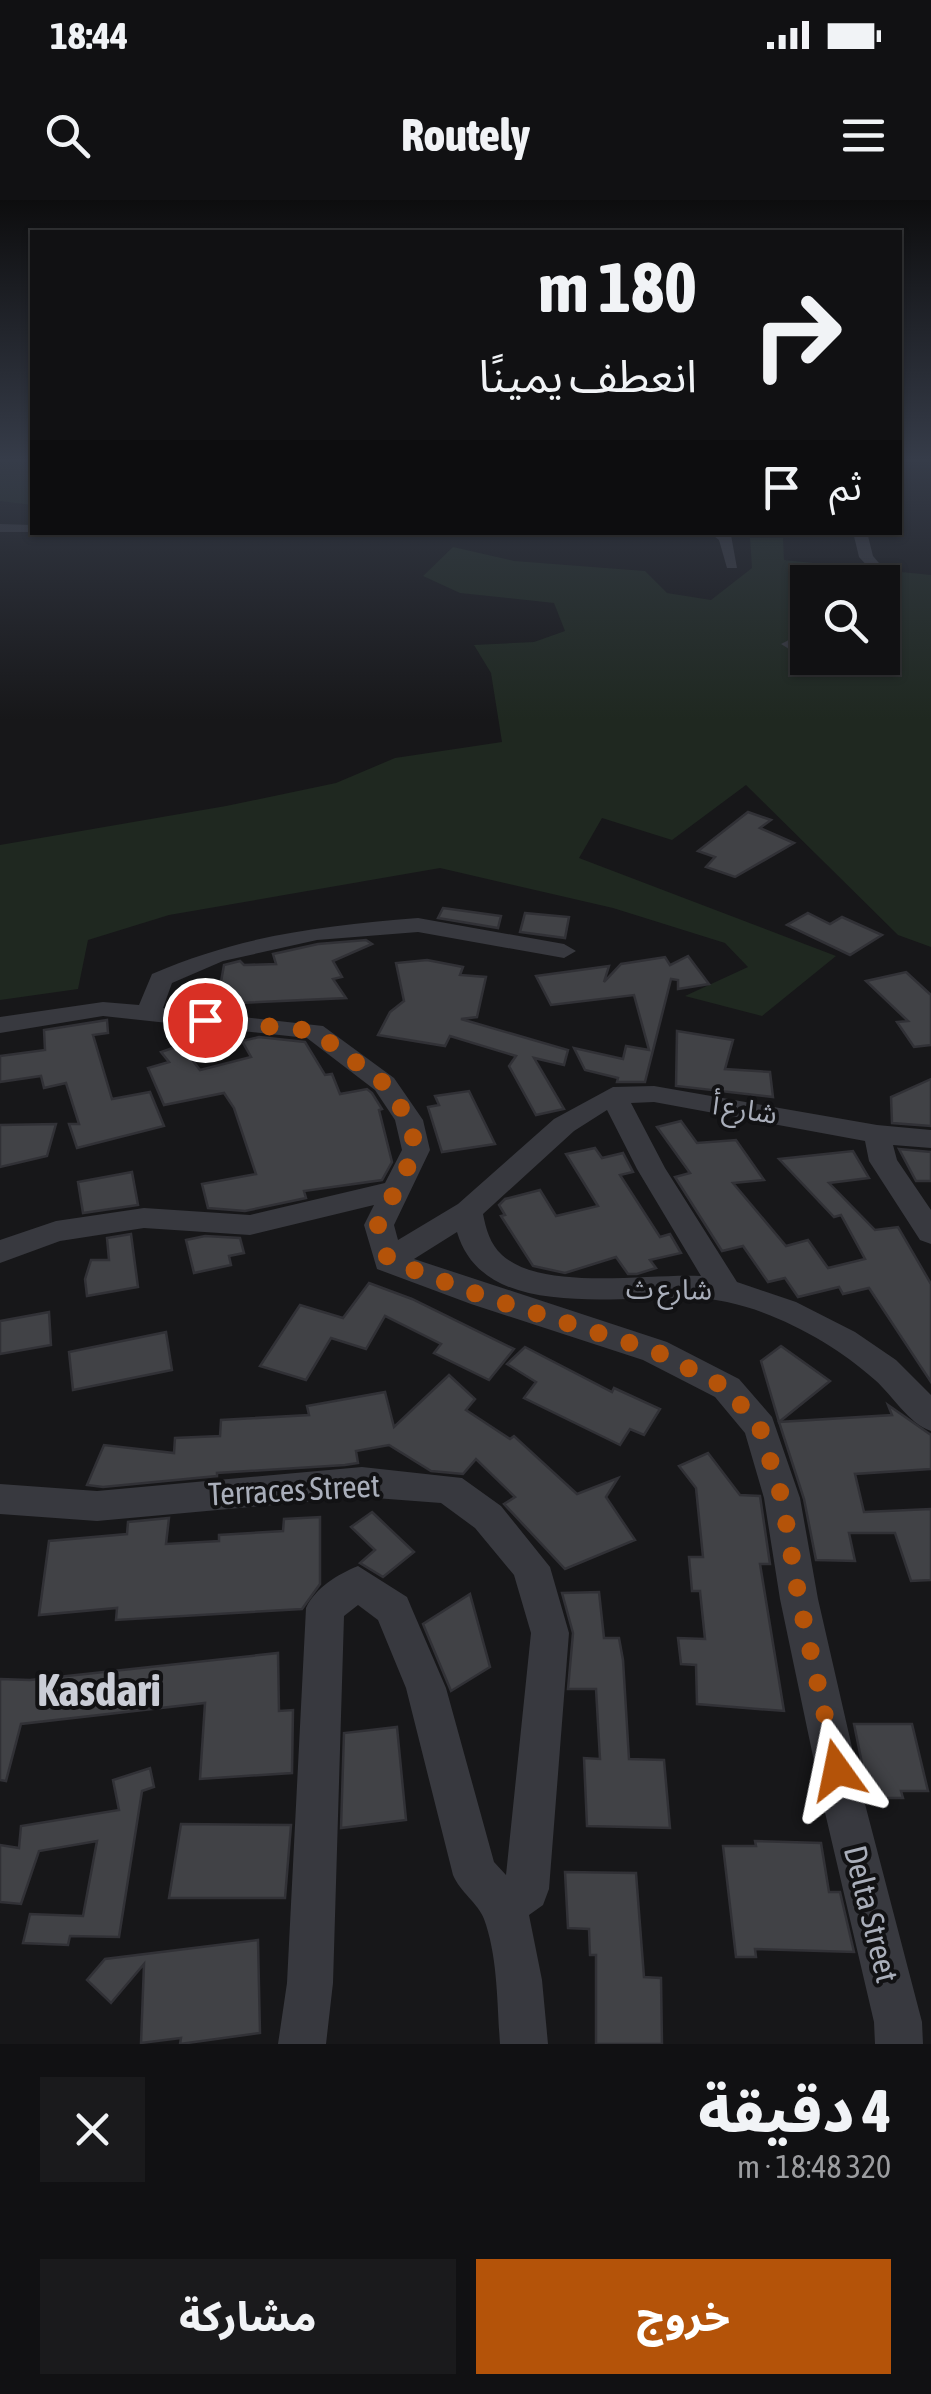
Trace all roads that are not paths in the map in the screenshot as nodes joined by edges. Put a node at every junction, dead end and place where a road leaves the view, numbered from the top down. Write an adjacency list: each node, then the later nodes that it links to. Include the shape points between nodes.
1 (728, 548): 2 (street)
2 (732, 564)
3 (564, 951): 4 (street, via 418,926 317,933 186,966 161,978)
4 (149, 1012): 5 (street, via 103,1009); 9 (street, via 314,1031 351,1056 385,1084 409,1120 416,1150)
5 (0, 1024)
6 (613, 1095): 7 (street, شارع أ, via 654,1094); 10 (street, via 564,1126); 14 (street)
7 (877, 1134): 8 (street, شارع أ); 11 (street, via 883,1162)
8 (931, 1138)
9 (393, 1191): 12 (street, via 250,1225 144,1218 56,1231); 13 (street, via 378,1225)
10 (468, 1211): 13 (street); 14 (street, شارع ث, via 483,1254 527,1280 582,1289 673,1284)
11 (931, 1234)
12 (0, 1252)
13 (388, 1260): 20 (street, Delta Street, via 655,1351 727,1388 760,1428 782,1498)
14 (726, 1290): 15 (street, شارع ث, via 787,1312 878,1363)
15 (931, 1417)
16 (0, 1498): 17 (street, Terraces Street, via 97,1506 362,1482 449,1490 488,1517 531,1567 550,1633)
17 (516, 1897): 18 (street, via 475,1874 426,1688 394,1609 358,1583 326,1608); 19 (street)
18 (303, 2042)
19 (524, 2044)
20 (899, 2044)

